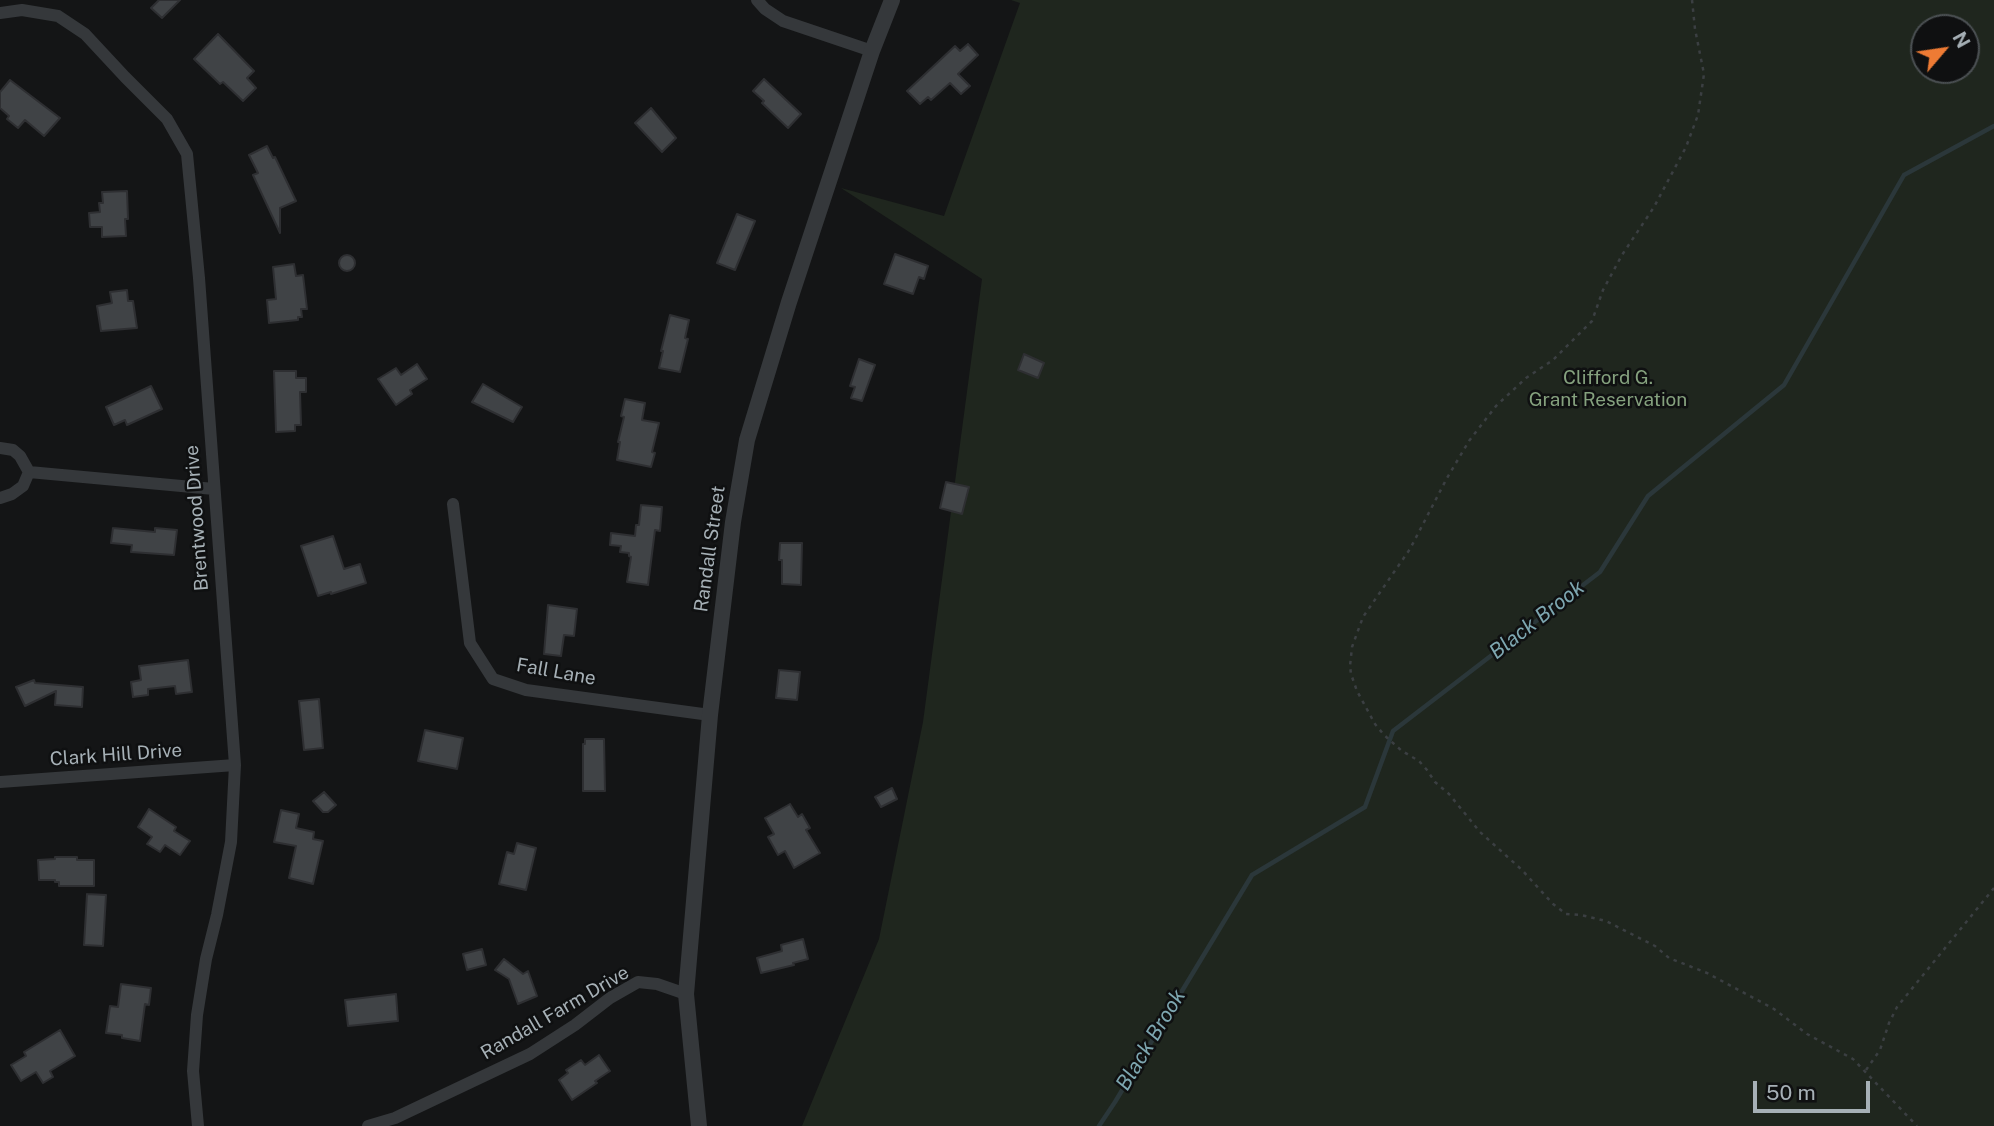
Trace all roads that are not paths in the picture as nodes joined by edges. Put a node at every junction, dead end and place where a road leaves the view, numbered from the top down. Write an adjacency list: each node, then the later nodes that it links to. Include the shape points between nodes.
1 (757, 0): 4 (street, via 783,21)
2 (892, 0): 4 (street, Randall Street)
3 (0, 13): 7 (street, Brentwood Drive, via 22,10 58,16 85,34 167,119 187,154)
4 (872, 51): 10 (street, Randall Street, via 747,440)
5 (0, 448): 6 (street, via 13,450)
6 (29, 472): 7 (street); 8 (street, via 23,486)
7 (214, 489): 11 (street, Brentwood Drive)
8 (0, 498)
9 (453, 504): 10 (street, Fall Lane, via 470,643 493,679 526,690)
10 (710, 715): 13 (street, Randall Street)
11 (235, 765): 12 (street, Clark Hill Drive); 14 (street, Brentwood Drive, via 232,842 197,1015 193,1071)
12 (0, 782)
13 (686, 994): 15 (street, Randall Farm Drive, via 638,982 530,1054 395,1118); 16 (street, Randall Street)
14 (198, 1126)
15 (368, 1126)
16 (699, 1126)

